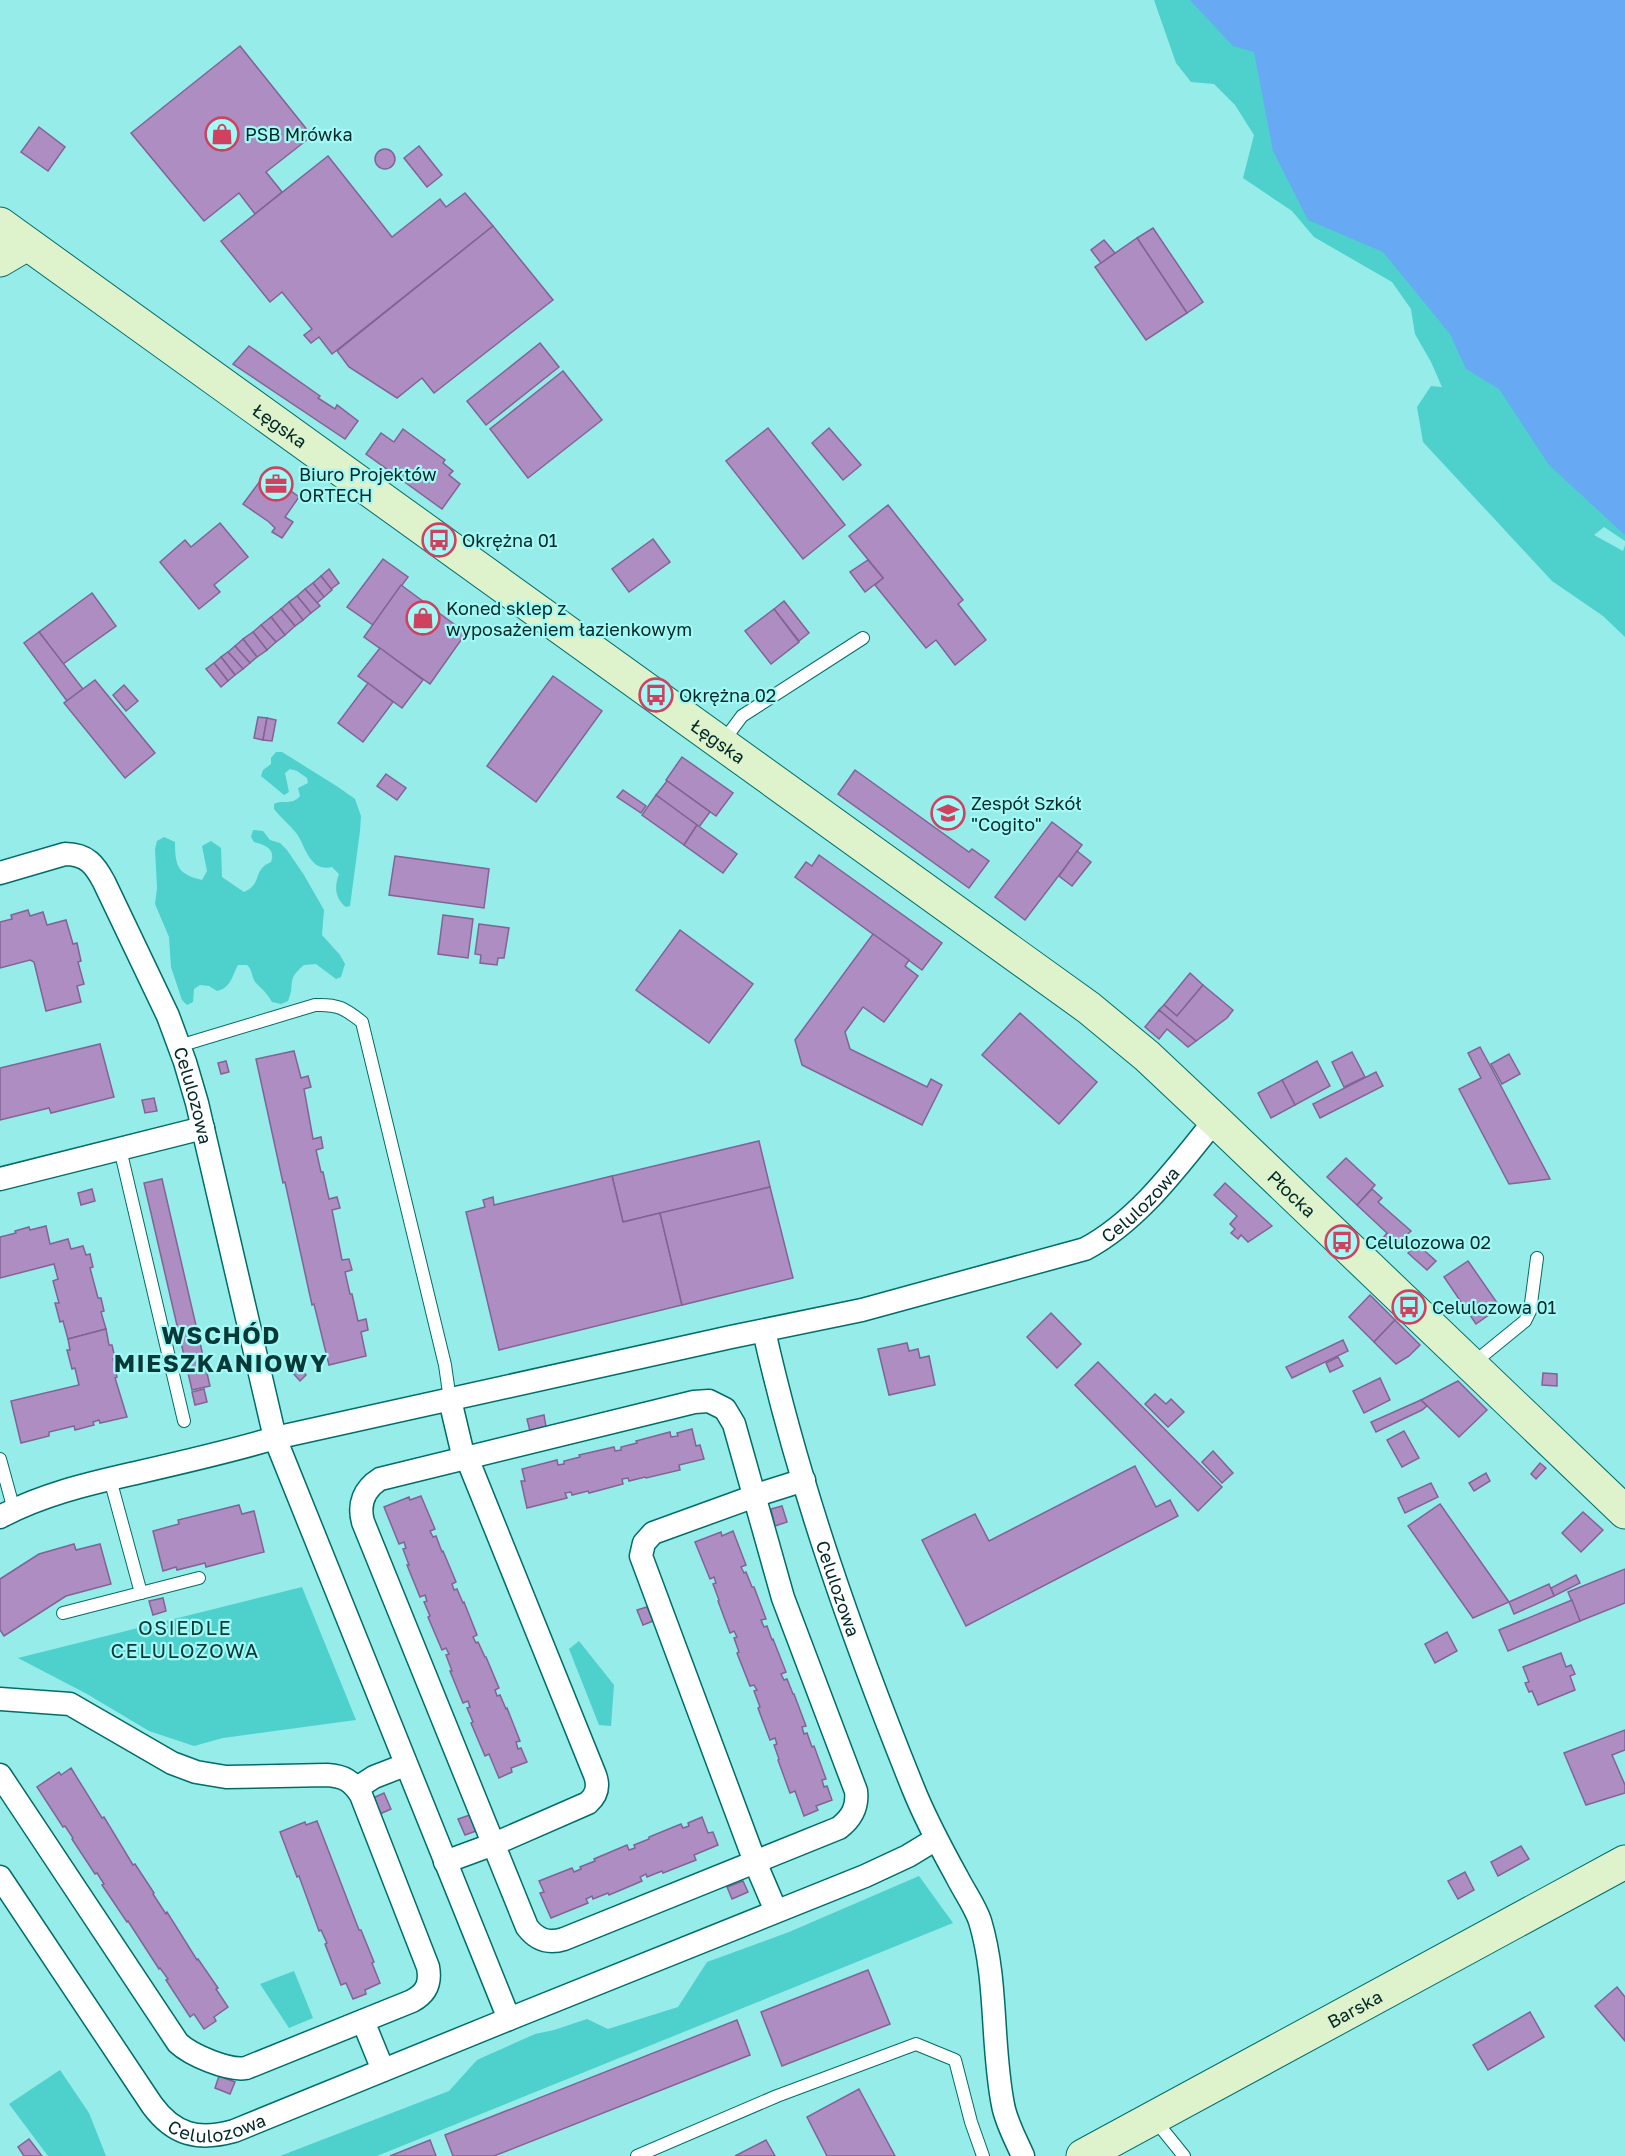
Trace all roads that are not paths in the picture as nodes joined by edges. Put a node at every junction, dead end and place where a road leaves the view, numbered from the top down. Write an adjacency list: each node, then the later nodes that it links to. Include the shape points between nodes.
1 (0, 225): 2 (street, Łęgska)
2 (13, 252): 4 (street, Łęgska)
3 (863, 638): 4 (lane, via 742,716)
4 (722, 743): 6 (street, Łęgska)
5 (0, 873): 7 (street, Celulozowa, via 65,854 76,854 92,862)
6 (1027, 963): 8 (street, Płocka, via 1115,1028)
7 (179, 1046): 9 (street, Celulozowa); 15 (lane, via 315,1005 343,1007 362,1022 445,1365)
8 (1215, 1120): 13 (street, Celulozowa, via 1127,1221 1085,1249 862,1310); 14 (street, Płocka)
9 (203, 1128): 10 (street); 17 (street, Celulozowa)
10 (120, 1149): 11 (street); 16 (lane)
11 (0, 1179)
12 (1537, 1258): 14 (lane, via 1530,1311 1525,1321)
13 (764, 1331): 15 (street, Celulozowa); 21 (street, Celulozowa)
14 (1470, 1365): 23 (street, Płocka)
15 (450, 1400): 17 (street, Celulozowa); 19 (street)
16 (184, 1421)
17 (275, 1438): 20 (street, Celulozowa); 29 (street)
18 (0, 1459): 24 (lane)
19 (466, 1459): 22 (street, via 709,1401 732,1417); 33 (street, via 597,1787 588,1803); 33 (street, via 380,1479 365,1494 361,1514)
20 (110, 1479): 24 (street, Celulozowa, via 61,1492); 26 (lane)
21 (804, 1480): 22 (street); 32 (street, Celulozowa, via 882,1712)
22 (754, 1497): 35 (street, via 783,1598 857,1799 851,1817 839,1828); 35 (street, via 653,1533 644,1543 641,1556)
23 (1625, 1512)
24 (7, 1513)
25 (199, 1578): 26 (lane)
26 (141, 1593): 27 (lane)
27 (63, 1613)
28 (0, 1699): 31 (street, via 70,1704 172,1763 196,1772 226,1777 338,1776)
29 (405, 1765): 31 (street); 34 (street)
30 (0, 1775): 40 (street, via 184,2049 241,2069)
31 (357, 1788): 40 (street, via 429,1976 426,1989 418,1998)
32 (936, 1839): 38 (street, Celulozowa, via 865,1876); 45 (street, via 979,1919 991,1972 1003,2108)
33 (494, 1844): 34 (street); 35 (street, via 527,1927 548,1941 564,1939)
34 (445, 1862): 39 (street)
35 (755, 1862): 38 (street)
36 (1625, 1862): 42 (street, Barska)
37 (0, 1877): 41 (street, Celulozowa, via 156,2110 179,2130 202,2136 234,2131)
38 (776, 1911): 39 (street, Celulozowa)
39 (509, 2019): 41 (street, Celulozowa)
40 (363, 2021): 41 (street)
41 (383, 2070)
42 (1153, 2118): 46 (street, Barska); 47 (lane)
43 (637, 2156): 44 (lane, via 916,2044 955,2060)
44 (983, 2156)
45 (1023, 2156)
46 (1083, 2156)
47 (1184, 2156)

